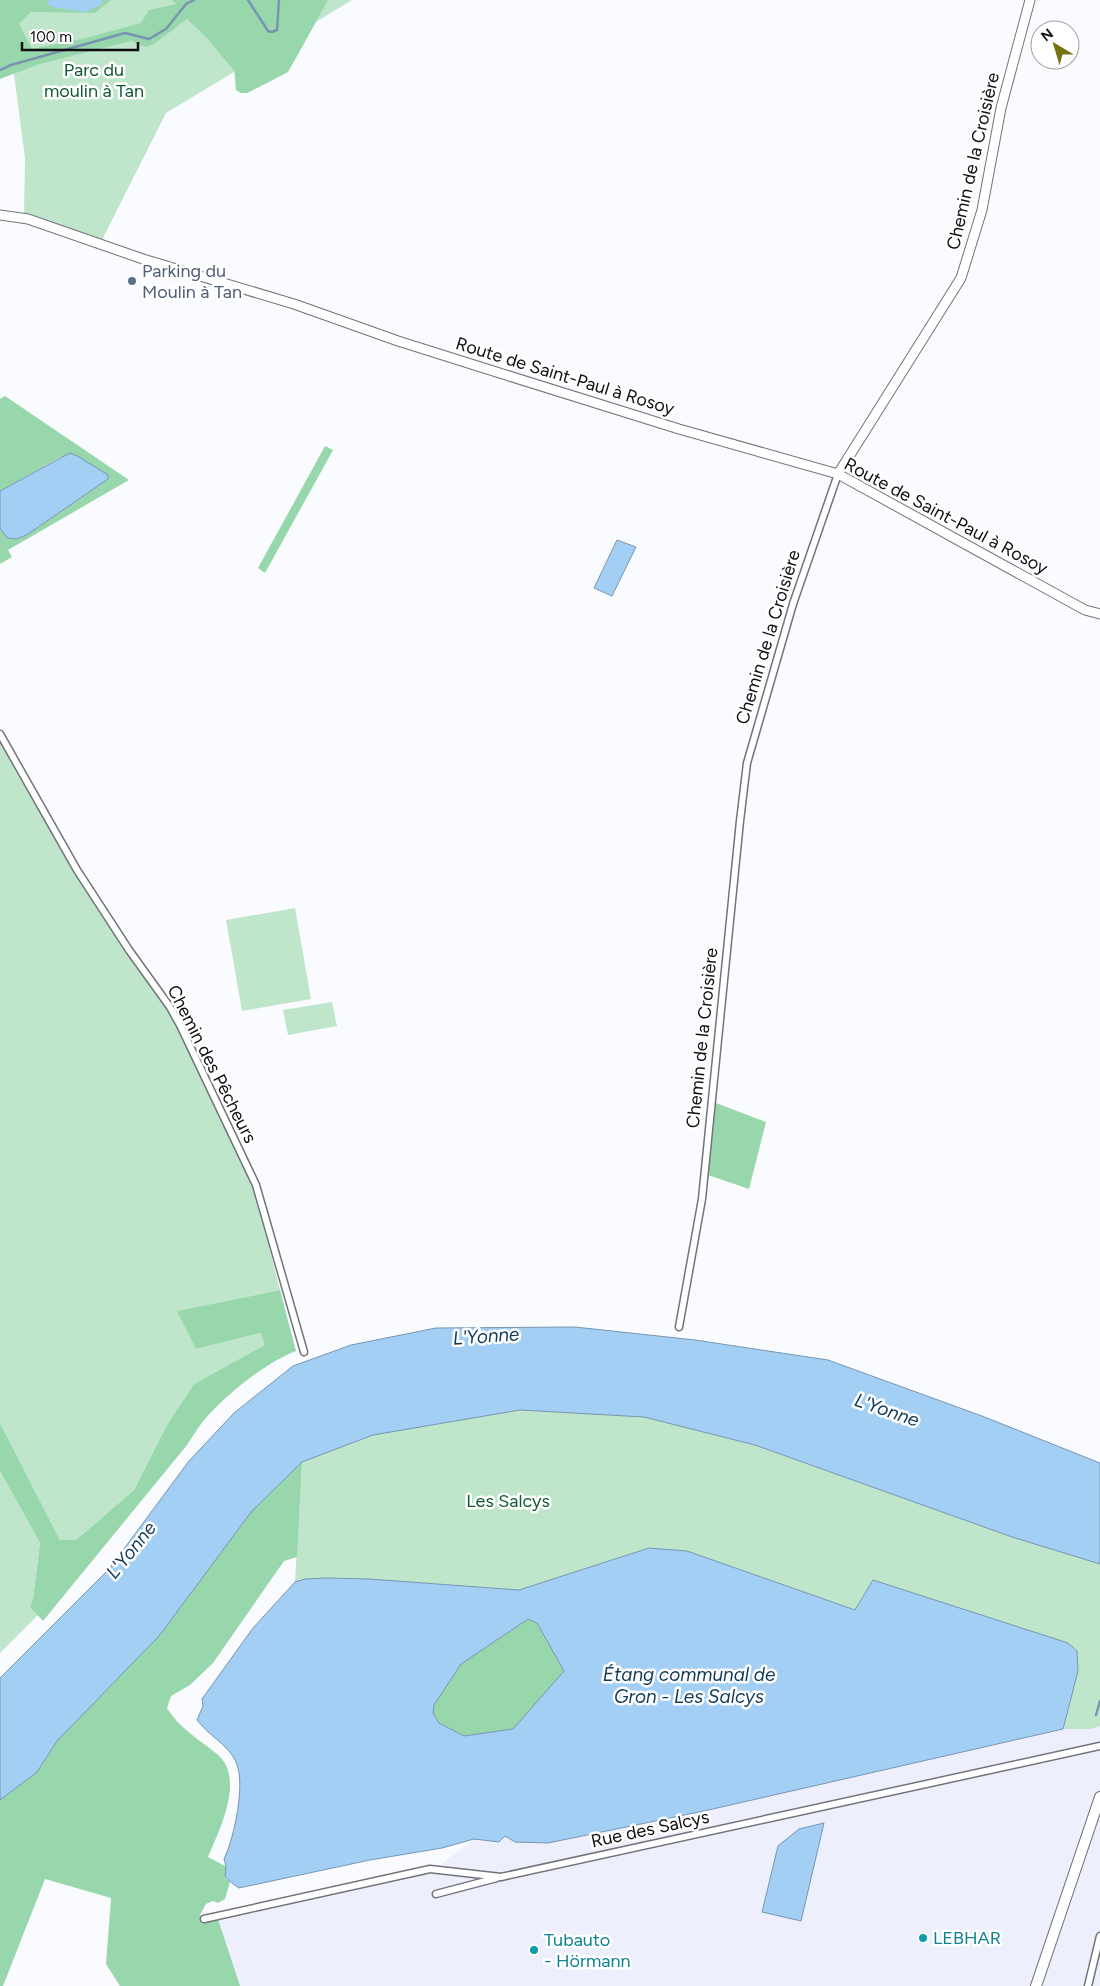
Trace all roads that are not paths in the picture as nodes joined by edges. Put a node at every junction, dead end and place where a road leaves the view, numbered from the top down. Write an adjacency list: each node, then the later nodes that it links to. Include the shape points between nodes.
1 (1030, 0): 3 (street, Chemin de la Croisière, via 1001,108 982,210 961,278)
2 (0, 215): 3 (street, Route de Saint-Paul à Rosoy, via 28,219 143,259 294,304 398,341)
3 (838, 474): 4 (street, Route de Saint-Paul à Rosoy, via 1085,610); 6 (street, Chemin de la Croisière, via 794,604 747,763 702,1199)
4 (1100, 615)
5 (0, 734): 7 (street, Chemin des Pêcheurs, via 77,870 170,1007 184,1034 256,1185)
6 (679, 1327)
7 (304, 1352)
8 (1100, 1746): 10 (street, Rue des Salcys)
9 (1100, 1797): 14 (main road)
10 (501, 1877): 11 (street); 12 (street, Rue des Salcys, via 430,1869)
11 (436, 1894)
12 (204, 1919)
13 (1100, 1936): 15 (street)
14 (1036, 1986)
15 (1088, 1986)

